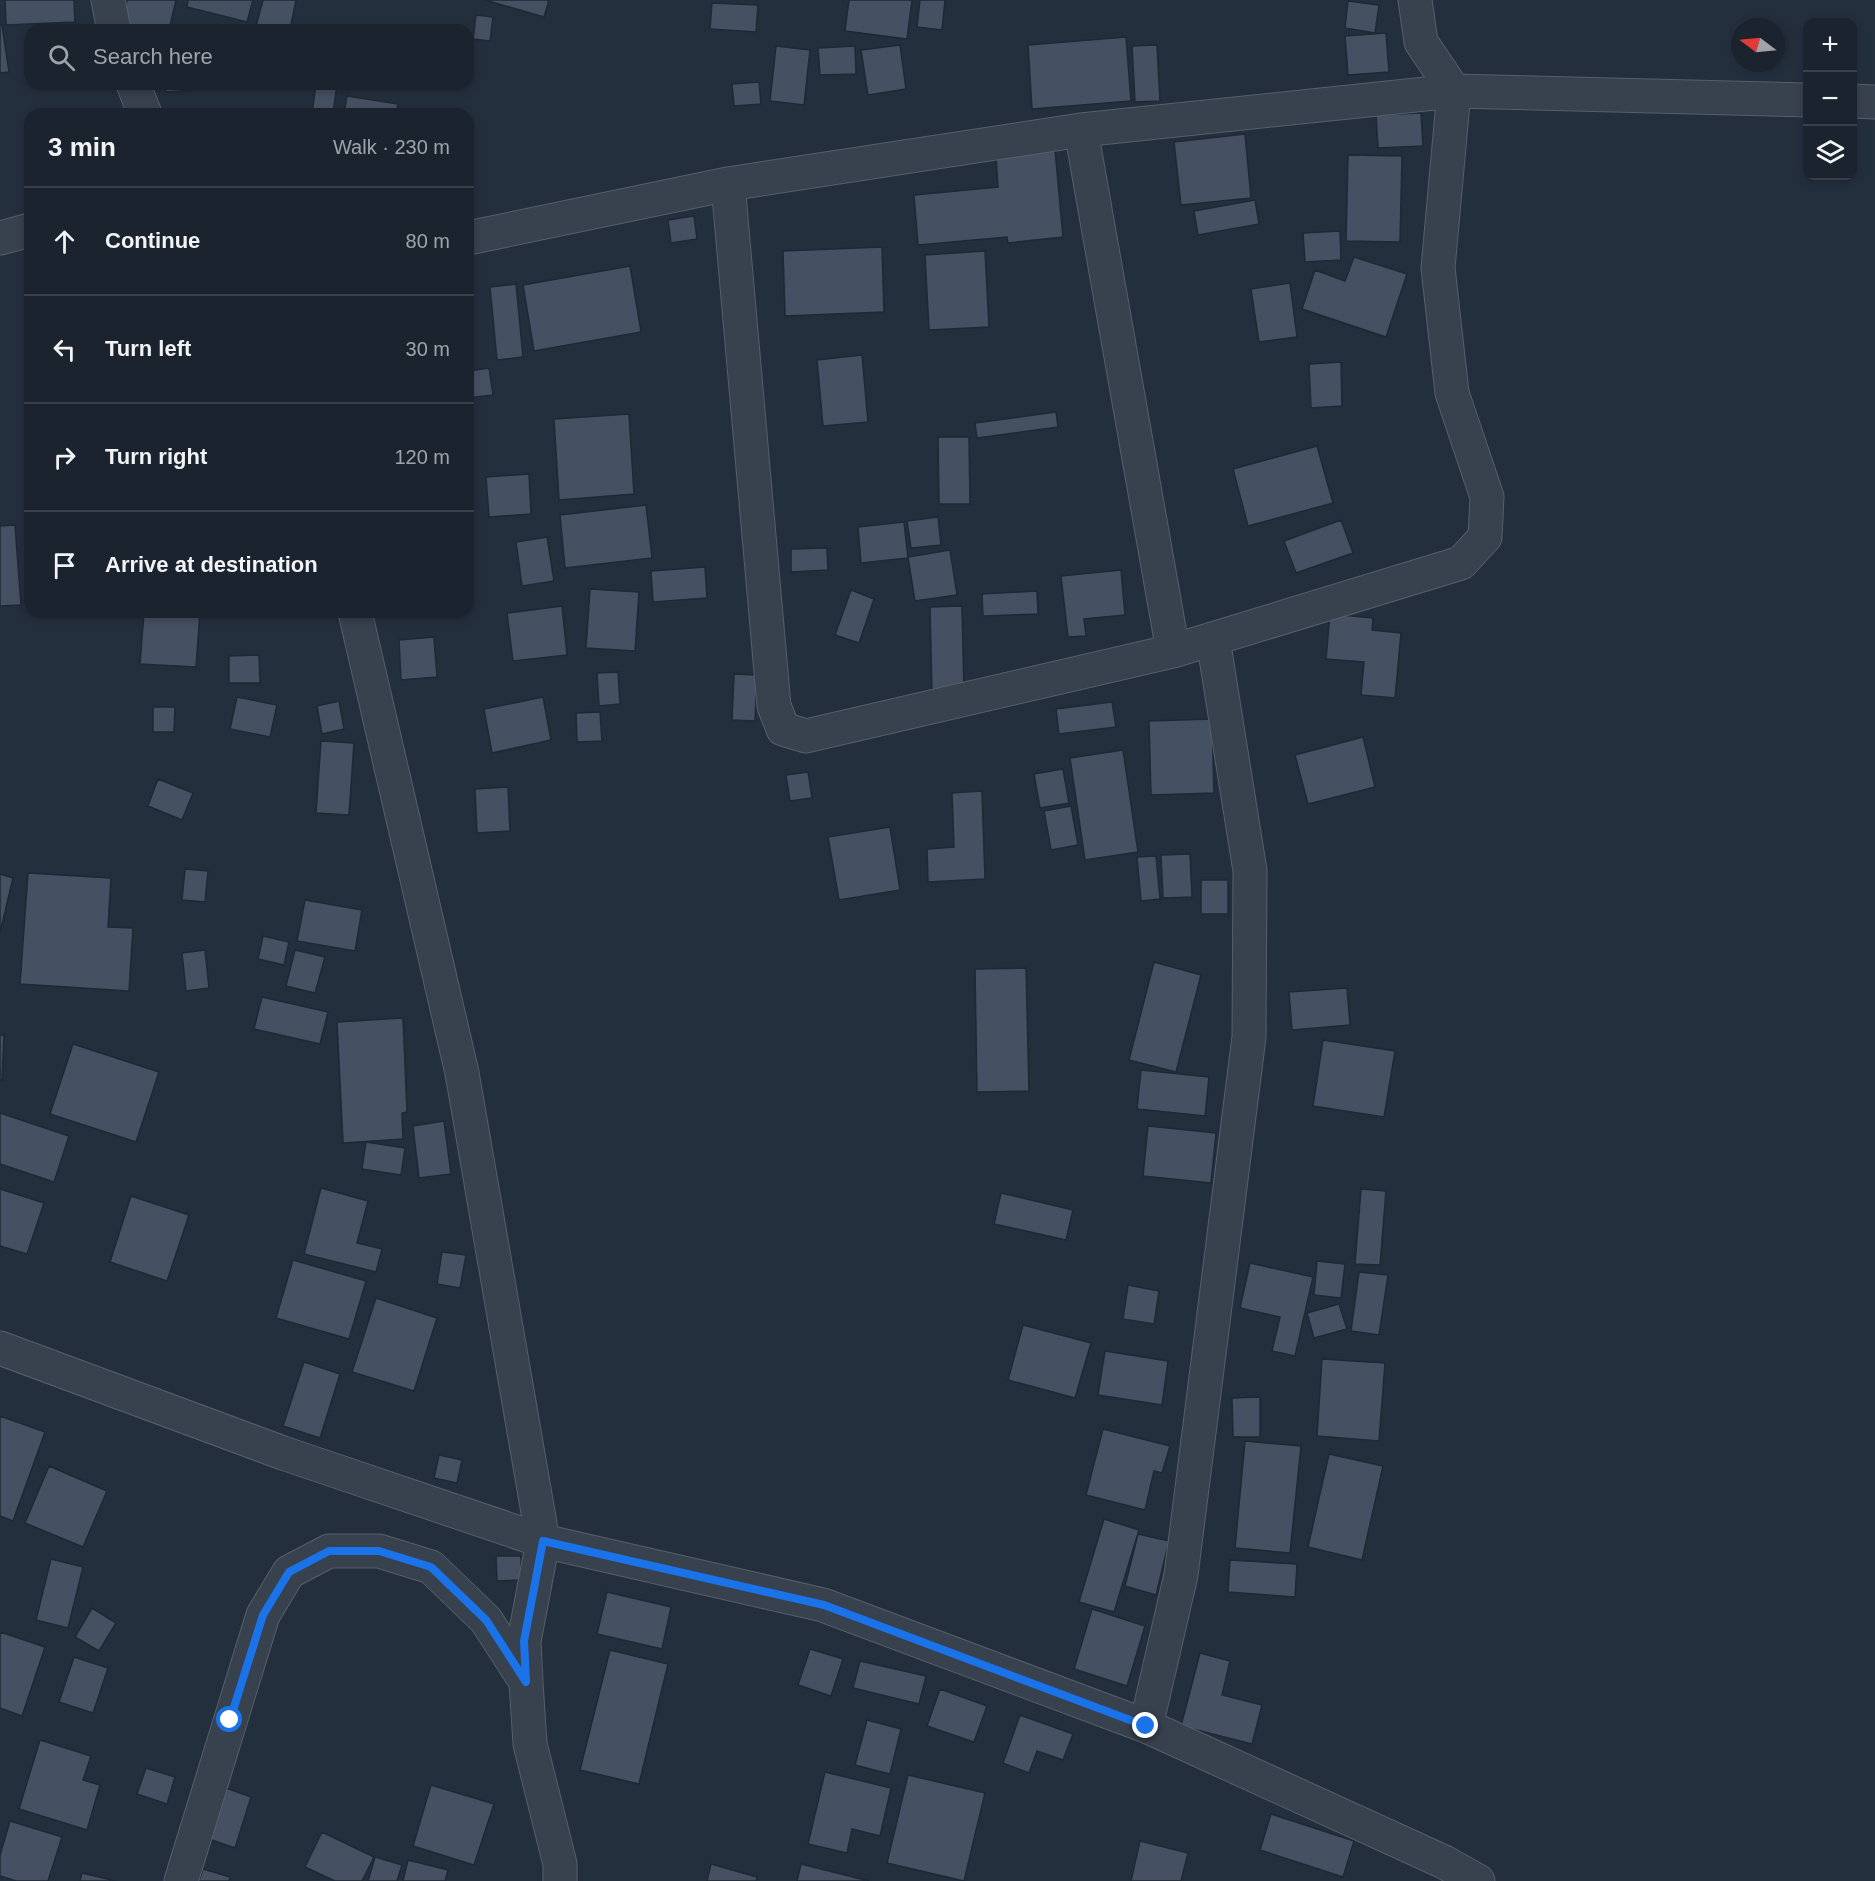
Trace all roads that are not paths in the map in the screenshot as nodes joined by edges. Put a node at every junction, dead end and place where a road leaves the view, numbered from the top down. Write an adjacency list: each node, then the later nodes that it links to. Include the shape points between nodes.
1 (108, 0): 3 (street)
2 (1414, 0): 5 (street, via 1421,42)
3 (113, 24)
4 (135, 90): 9 (street)
5 (1455, 92): 6 (street); 10 (street); 16 (street, via 1438,268 1452,393 1487,497 1485,537 1461,563)
6 (1803, 100)
7 (1857, 101): 8 (street)
8 (1875, 102)
9 (142, 108)
10 (1081, 130): 11 (street); 17 (street)
11 (728, 184): 13 (street); 17 (street, via 774,706 783,729 806,736)
12 (24, 232): 14 (street)
13 (474, 237)
14 (0, 238)
15 (356, 618): 19 (street, via 462,1072)
16 (1213, 639): 17 (street); 21 (street, via 1250,871 1249,1037 1181,1575)
17 (1173, 651)
18 (4, 1359): 19 (street)
19 (543, 1541): 20 (street, via 524,1641); 21 (street, via 824,1605)
20 (526, 1682): 23 (street, via 486,1620 431,1567 379,1551 329,1551 289,1572 263,1615); 24 (street, via 530,1744 560,1864)
21 (1146, 1726): 22 (street)
22 (1437, 1872): 25 (street)
23 (181, 1881)
24 (560, 1881)
25 (1478, 1881)

